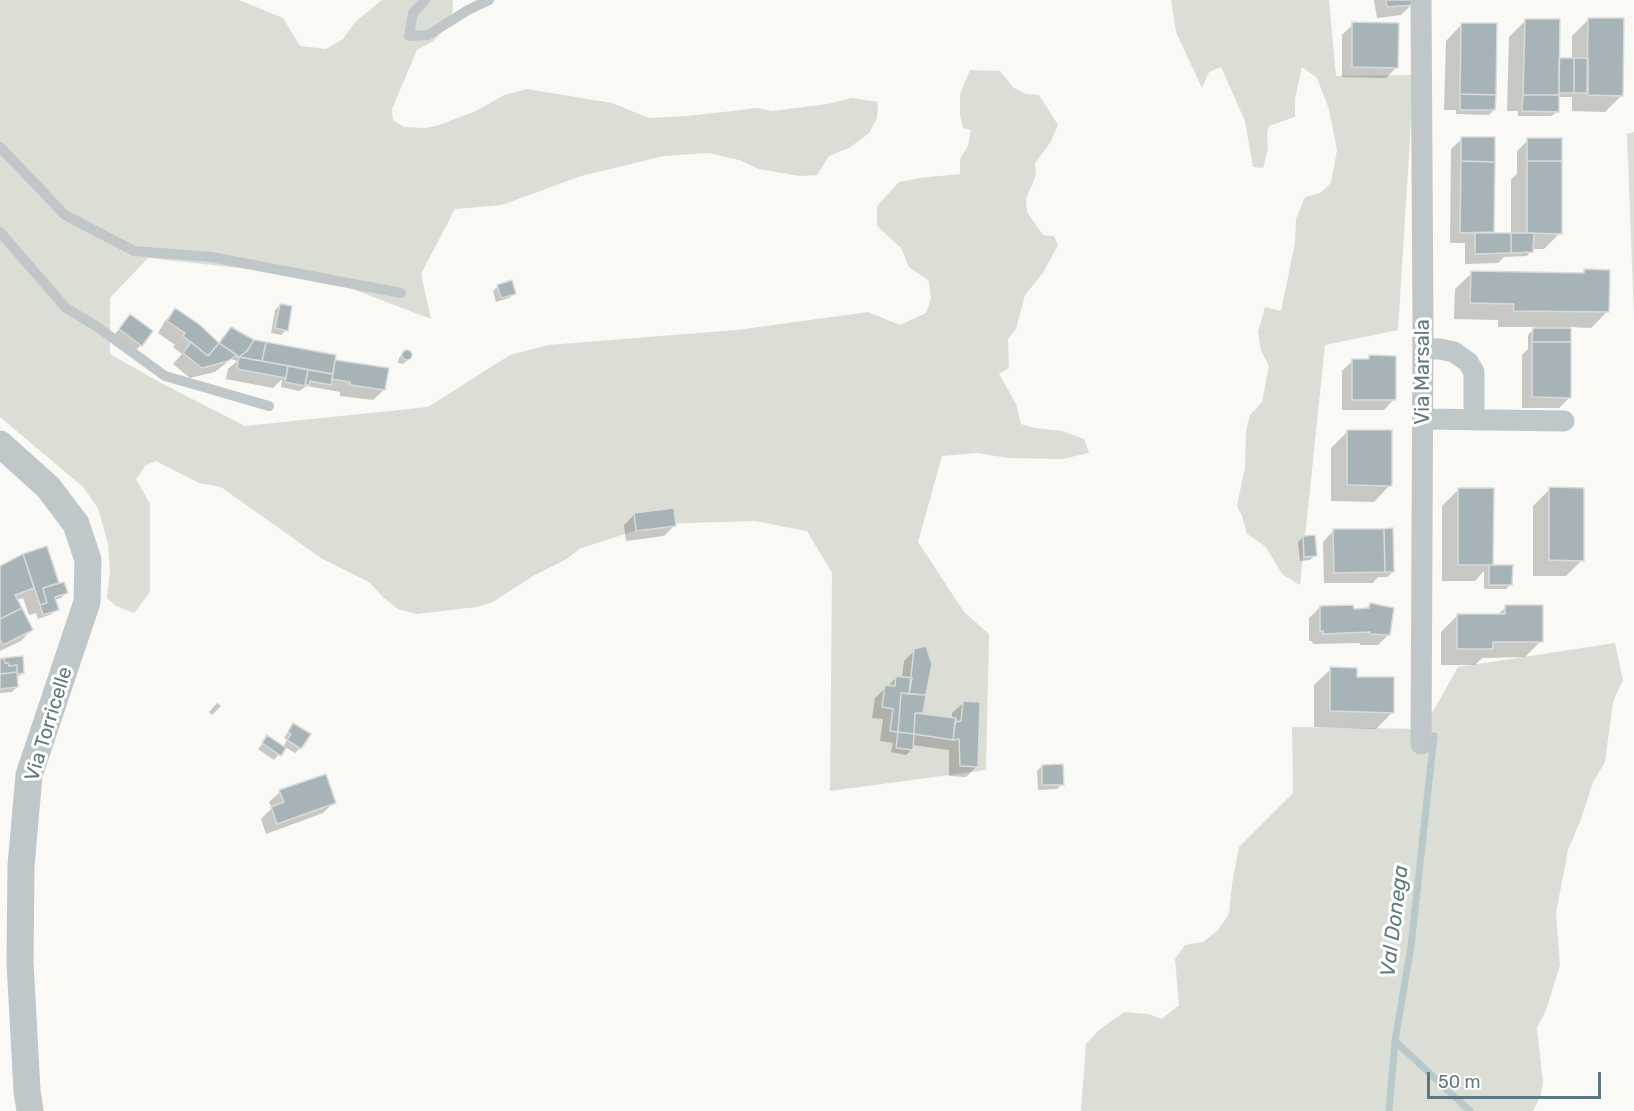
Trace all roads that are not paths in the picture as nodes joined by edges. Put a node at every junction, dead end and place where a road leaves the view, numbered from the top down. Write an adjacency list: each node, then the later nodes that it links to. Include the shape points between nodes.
1 (425, 0): 2 (lane, via 413,13 409,36 428,35)
2 (489, 0)
3 (1421, 0): 7 (street, Via Marsala)
4 (0, 147): 6 (lane, via 65,214 134,251 210,257)
5 (0, 232): 8 (lane, via 66,308 165,376)
6 (401, 293)
7 (1423, 349): 9 (street, Via Marsala); 10 (street, via 1454,352 1468,362 1474,372)
8 (269, 406)
9 (1423, 419): 10 (street); 13 (street, Via Marsala)
10 (1474, 420): 11 (street)
11 (1564, 421)
12 (0, 444): 14 (street, Via Torricelle, via 48,487 76,524 88,560 87,602 29,775 21,866 20,962)
13 (1421, 744)
14 (30, 1111)

